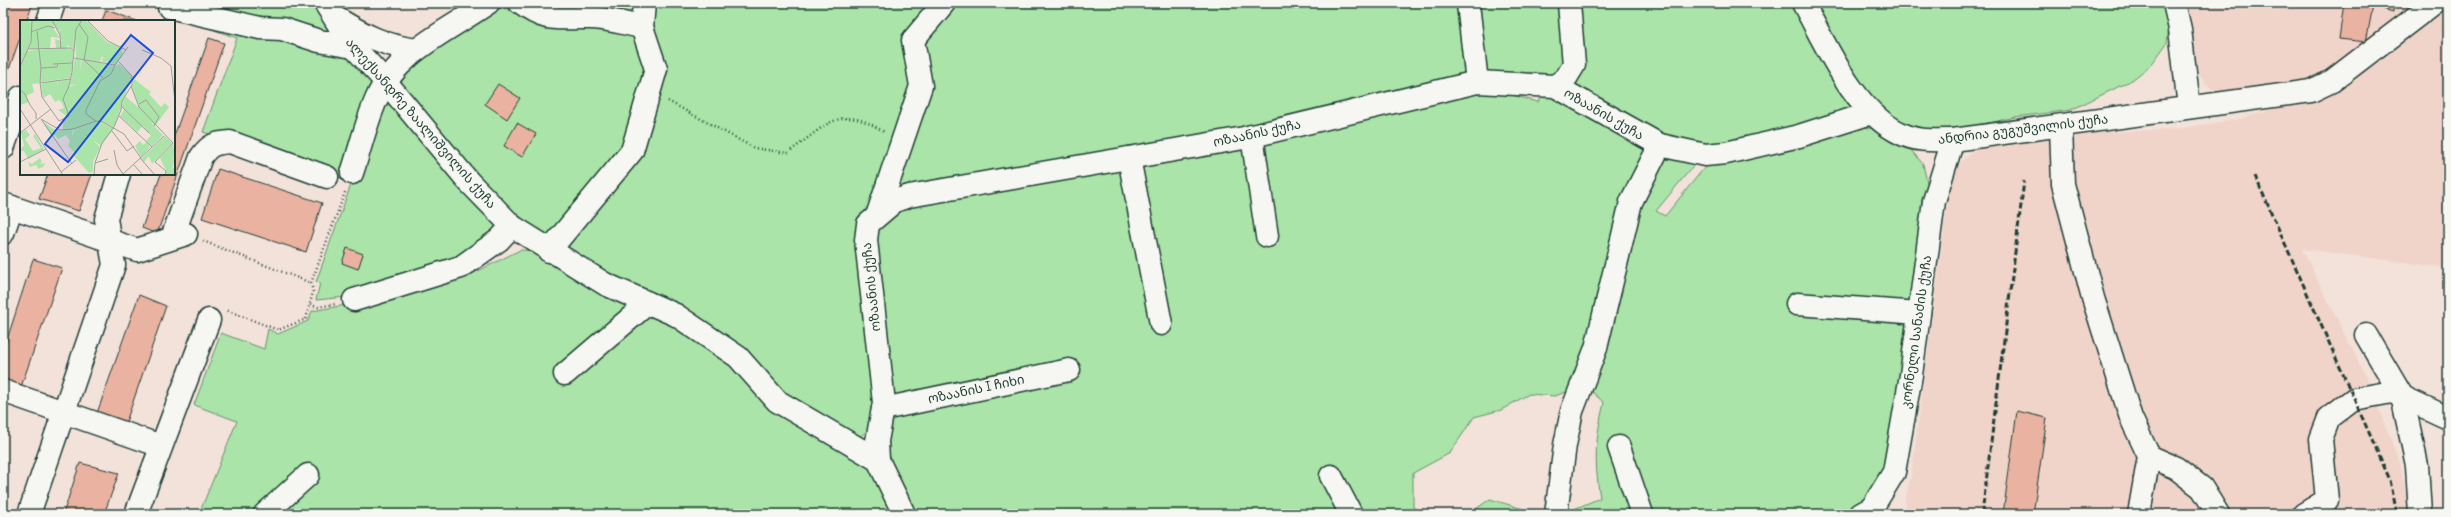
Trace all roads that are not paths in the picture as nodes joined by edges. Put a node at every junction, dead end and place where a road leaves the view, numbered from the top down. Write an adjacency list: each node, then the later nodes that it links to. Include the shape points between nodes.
1 (54, 3): 13 (street)
2 (488, 3): 16 (street)
3 (520, 3): 14 (street, via 554,20 591,18)
4 (644, 3): 14 (street)
5 (944, 3): 33 (street, via 913,40 920,86)
6 (1569, 3): 19 (street, via 1574,65 1566,78)
7 (1804, 3): 22 (street, ანდრია გუგუშვილის ქუჩა, via 1856,95)
8 (2174, 3): 21 (street, via 2180,29)
9 (2434, 3): 21 (street, ანდრია გუგუშვილის ქუჩა, via 2332,81 2311,91)
10 (1468, 4): 18 (street)
11 (328, 7): 15 (street, ალექსანდრე ზაალიშვილის ქუჩა); 16 (street, via 376,41)
12 (168, 10): 15 (street, via 260,28 282,29)
13 (48, 20)
14 (642, 27): 38 (street, via 656,69 632,151)
15 (353, 47): 17 (street, ალექსანდრე ზაალიშვილის ქუჩა)
16 (416, 50): 17 (street)
17 (386, 82): 29 (street, via 376,100); 34 (street, ალექსანდრე ზაალიშვილის ქუჩა, via 469,182)
18 (1477, 82): 19 (street, ოზაანის ქუჩა); 24 (street, ოზაანის ქუჩა)
19 (1555, 86): 26 (street, ოზაანის ქუჩა)
20 (20, 100): 27 (street)
21 (2189, 107): 23 (street, ანდრია გუგუშვილის ქუჩა)
22 (1871, 113): 25 (street, ანდრია გუგუშვილის ქუჩა, via 1902,134 1922,140); 26 (street, ოზაანის ქუჩა, via 1799,136 1726,153 1704,155)
23 (2061, 127): 25 (street, ანდრია გუგუშვილის ქუჩა); 55 (street, via 2063,184 2093,298 2131,418)
24 (1252, 136): 28 (street, ოზაანის ქუჩა); 36 (street)
25 (1953, 140): 42 (street, კორნელი სანაძის ქუჩა, via 1934,201)
26 (1660, 145): 65 (street, via 1631,202 1596,348 1572,411)
27 (3, 148)
28 (1129, 158): 33 (street, ოზაანის ქუჩა, via 909,196 895,201); 44 (street)
29 (352, 173)
30 (119, 175): 37 (street, via 106,219)
31 (327, 177): 37 (street, via 230,142 216,143 207,148 201,157 179,236 137,250)
32 (7, 205): 35 (street); 37 (street)
33 (878, 213): 50 (street, ოზაანის ქუჩა, via 868,224 866,240)
34 (512, 226): 38 (street, ალექსანდრე ზაალიშვილის ქუჩა); 39 (street, via 499,240 460,267)
35 (3, 234)
36 (1267, 236)
37 (112, 243): 51 (street, via 114,265)
38 (550, 251): 40 (street, ალექსანდრე ზაალიშვილის ქუჩა, via 605,284)
39 (354, 300)
40 (648, 303): 47 (street); 56 (street, ალექსანდრე ზაალიშვილის ქუჩა, via 676,315 738,357 777,401)
41 (1797, 304): 42 (street)
42 (1919, 313): 59 (street, კორნელი სანაძის ქუჩა, via 1894,472)
43 (209, 320): 53 (street)
44 (1161, 324)
45 (2366, 335): 49 (street)
46 (1069, 370): 50 (street, ოზაანის I ჩიხი)
47 (564, 374)
48 (3, 390): 51 (street)
49 (2402, 396): 52 (street); 69 (street, via 2392,392 2354,398 2329,418 2320,439 2326,500); 70 (street, via 2417,466)
50 (883, 409): 56 (street, ოზაანის ქუჩა, via 877,441)
51 (63, 412): 53 (street); 60 (street)
52 (2448, 418)
53 (161, 446): 61 (street)
54 (1619, 447): 66 (street)
55 (2149, 456): 67 (street); 68 (street, via 2176,468 2202,488)
56 (878, 460): 63 (street)
57 (308, 475): 62 (street)
58 (1331, 476): 64 (street)
59 (1876, 509)
60 (29, 514)
61 (136, 514)
62 (265, 514)
63 (904, 514)
64 (1351, 514)
65 (1556, 514)
66 (1642, 514)
67 (2139, 514)
68 (2218, 514)
69 (2304, 514)
70 (2420, 514)

